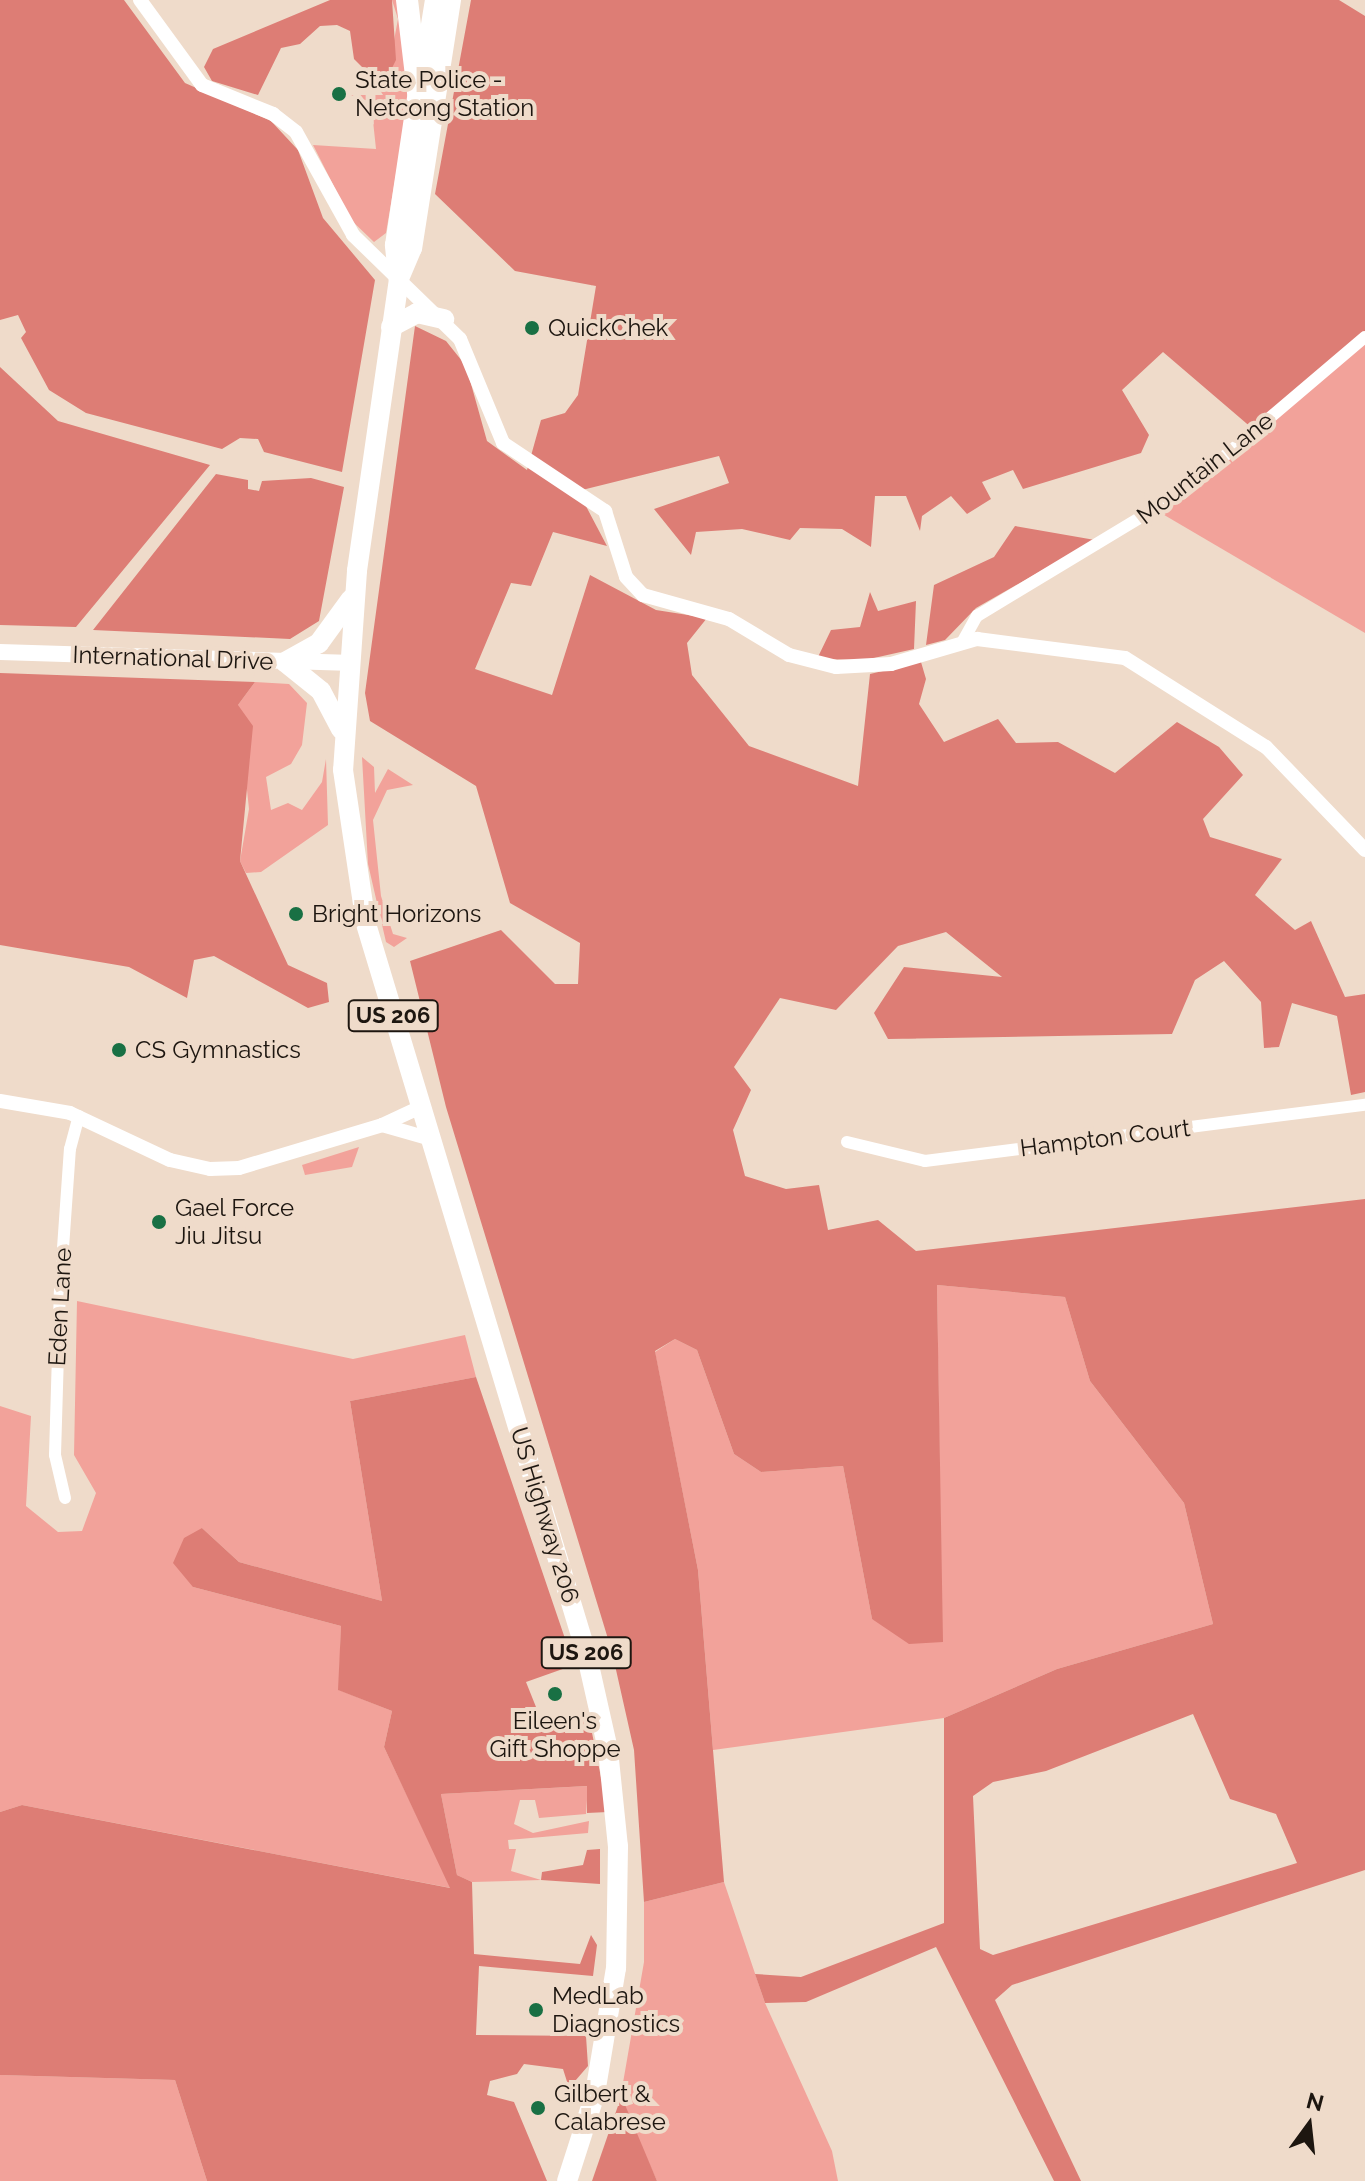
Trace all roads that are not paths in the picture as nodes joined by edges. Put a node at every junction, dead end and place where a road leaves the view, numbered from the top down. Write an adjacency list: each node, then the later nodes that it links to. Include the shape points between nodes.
1 (140, 0): 6 (street, via 202,85 273,114 296,132 353,235)
2 (407, 0): 5 (highway, US 206)
3 (434, 0): 5 (main road)
4 (451, 0): 6 (highway, US 206, via 412,248)
5 (418, 92): 6 (highway, US 206, via 395,245)
6 (399, 279): 7 (street); 8 (highway, US 206)
7 (444, 319): 8 (highway, via 417,313); 11 (street, via 472,359 503,443 605,511 626,577 643,595 729,619 789,655 836,667 891,664)
8 (391, 327): 10 (highway, US 206)
9 (1365, 337): 11 (street, Mountain Lane, via 1181,493 977,616)
10 (353, 595): 13 (highway, via 319,643); 14 (highway, US 206)
11 (963, 641): 16 (street, via 1069,646 1138,665 1266,747)
12 (0, 652): 13 (main road, International Drive)
13 (285, 662): 14 (main road, International Drive); 15 (highway, via 321,691)
14 (345, 663): 15 (highway, US 206)
15 (343, 733): 19 (highway, US 206, via 356,879)
16 (1365, 850)
17 (0, 1101): 20 (street)
18 (1365, 1105): 23 (street, Hampton Court, via 925,1161)
19 (421, 1107): 21 (street); 22 (highway, US 206)
20 (79, 1116): 21 (street, via 177,1162 223,1170); 24 (street, Eden Lane, via 70,1149 59,1306 55,1455)
21 (382, 1125): 22 (street)
22 (431, 1139): 25 (highway, US Highway 206 / US 206, via 586,1652 611,1773 619,1873 614,1988 595,2094)
23 (847, 1142)
24 (65, 1498)
25 (567, 2181)

